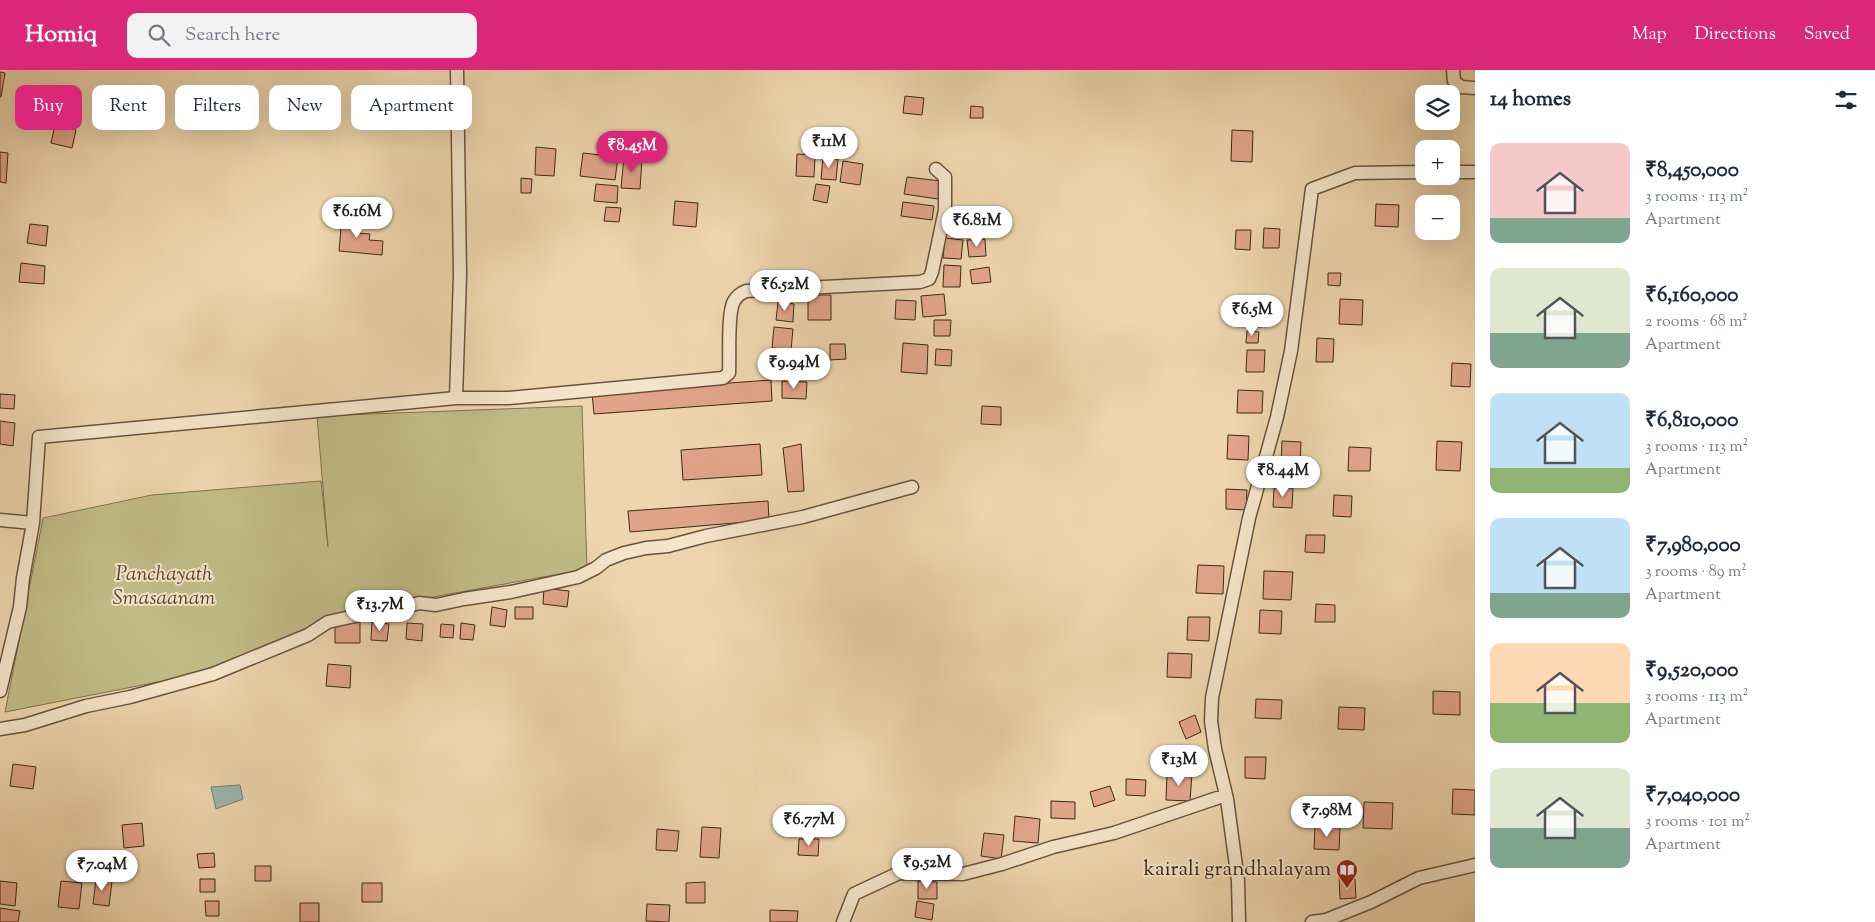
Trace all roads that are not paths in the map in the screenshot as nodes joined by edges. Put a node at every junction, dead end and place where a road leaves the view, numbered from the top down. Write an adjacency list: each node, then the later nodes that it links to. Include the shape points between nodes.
1 (457, 70): 8 (street, via 460,275)
2 (1452, 70): 3 (street, via 1454,81 1461,87)
3 (1475, 88)
4 (936, 169): 8 (street, via 945,177 945,210 928,279 739,294 730,314 729,373 723,378 509,398)
5 (1415, 172): 14 (street, via 1355,173 1312,189 1291,351 1277,417 1249,518 1212,698 1214,749)
6 (1460, 172): 7 (street)
7 (1475, 172)
8 (456, 398): 11 (street, via 39,437)
9 (912, 487): 13 (street, via 803,517 624,553 578,577 511,592 436,605 419,603 328,622 308,635 213,674)
10 (0, 520): 11 (street)
11 (33, 523): 12 (street, via 20,607)
12 (0, 691)
13 (0, 729)
14 (1226, 795): 16 (street, via 1114,833 963,874 898,873 854,894); 17 (street, via 1238,881)
15 (1475, 865): 18 (street, via 1419,878 1372,902 1326,920)
16 (842, 922)
17 (1238, 922)
18 (1312, 922)

